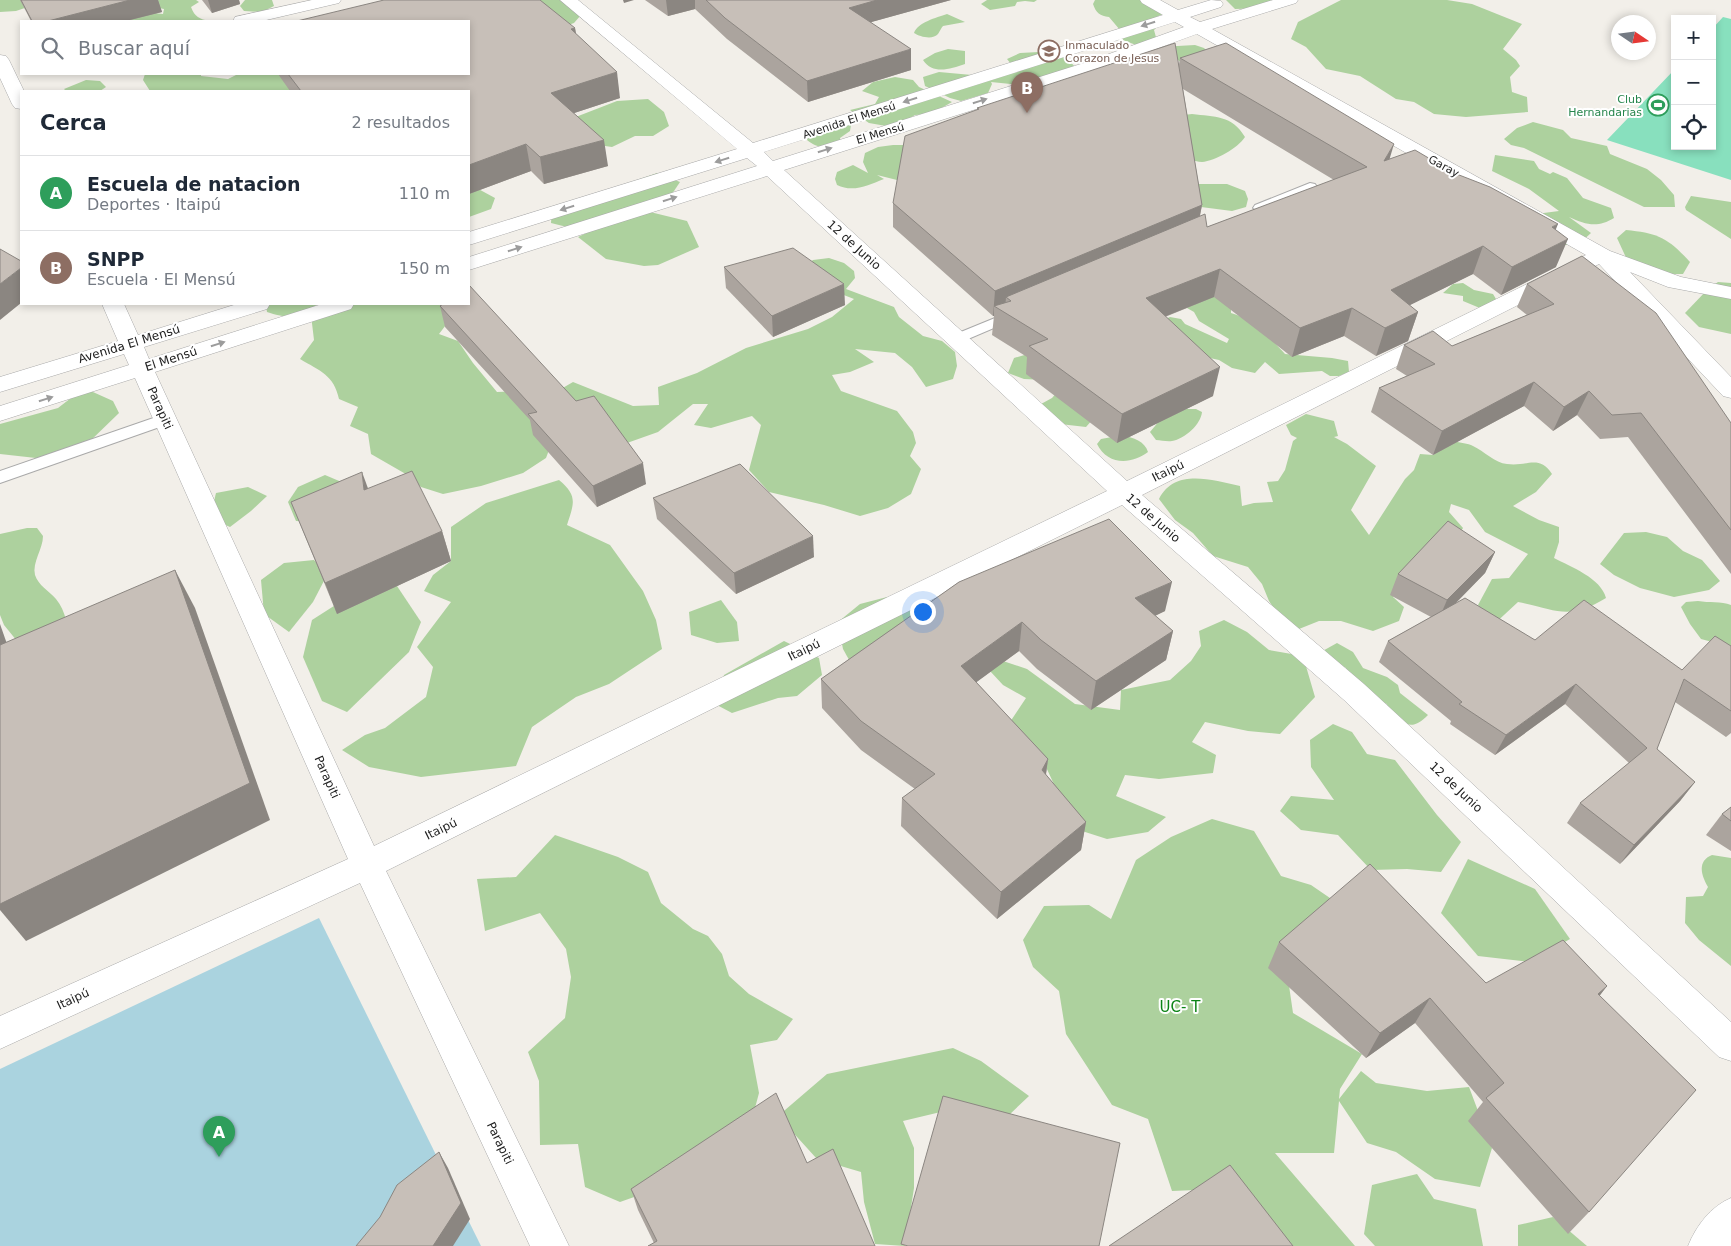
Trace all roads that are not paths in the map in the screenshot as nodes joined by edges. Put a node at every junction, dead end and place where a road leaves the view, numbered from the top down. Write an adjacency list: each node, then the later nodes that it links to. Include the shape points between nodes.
1 (333, 0): 7 (street)
2 (568, 0): 11 (street, 12 de Junio)
3 (1148, 0): 6 (street, Garay)
4 (1228, 0): 6 (street, Avenida El Mensú)
5 (1290, 0): 8 (street, El Mensú)
6 (1176, 16): 8 (street, Garay); 11 (street, Avenida El Mensú, one-way to 11)
7 (244, 20)
8 (1198, 28): 11 (street, El Mensú, one-way to 8, via 1090,67); 15 (street, Garay)
9 (7, 71): 10 (street)
10 (20, 102)
11 (760, 159): 14 (street, Avenida El Mensú, one-way to 14); 16 (street, El Mensú, one-way to 11); 22 (street, 12 de Junio)
12 (1310, 187): 13 (lane)
13 (1247, 214)
14 (470, 239)
15 (1602, 255): 17 (street, via 1676,282); 25 (street, Garay); 29 (street, Itaipú)
16 (470, 264)
17 (1731, 293)
18 (113, 305): 23 (street, Parapiti)
19 (257, 305): 23 (street, Avenida El Mensú)
20 (339, 305): 23 (street, El Mensú, one-way to 20)
21 (1030, 308): 22 (lane)
22 (956, 339): 29 (street, 12 de Junio)
23 (137, 356): 24 (street, Avenida El Mensú); 26 (street, El Mensú, one-way to 23); 27 (street, Parapiti)
24 (0, 385)
25 (1731, 391)
26 (0, 414)
27 (165, 419): 28 (lane); 30 (street, Parapiti)
28 (0, 476)
29 (1124, 493): 30 (street, Itaipú); 32 (street, 12 de Junio, via 1354,692)
30 (367, 865): 31 (street, Itaipú); 34 (street, Parapiti)
31 (0, 1032)
32 (1731, 1045)
33 (1731, 1217): 35 (street)
34 (550, 1246)
35 (1707, 1246)

